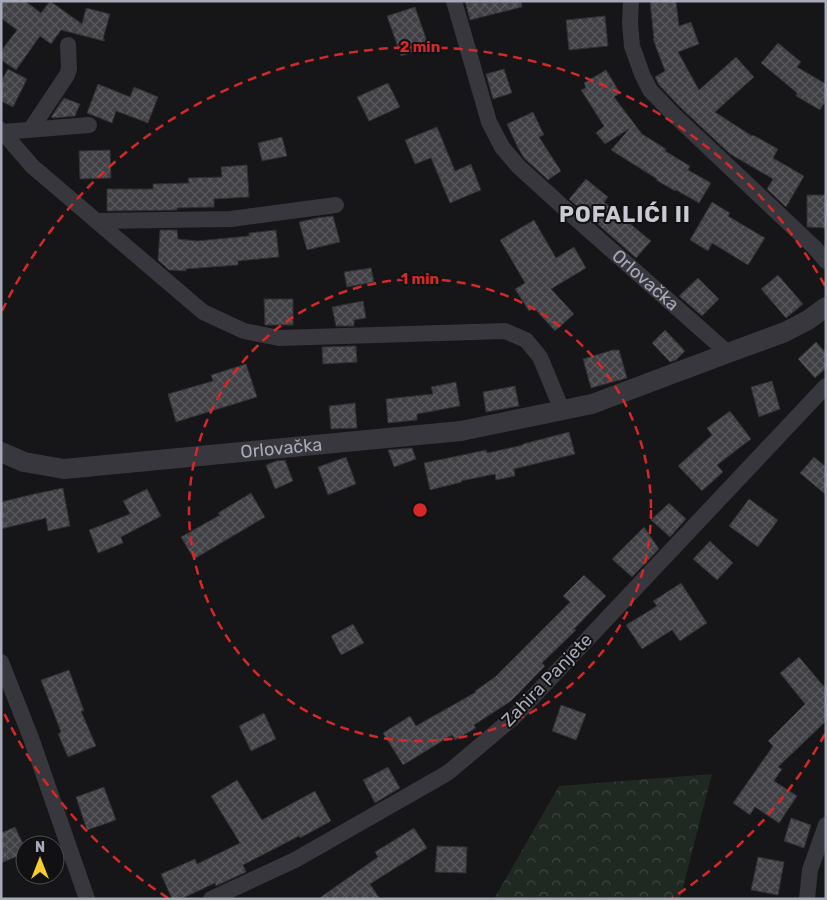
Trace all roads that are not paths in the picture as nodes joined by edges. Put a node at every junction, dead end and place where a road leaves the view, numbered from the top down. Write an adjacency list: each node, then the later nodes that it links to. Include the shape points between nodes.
1 (454, 1): 11 (street, Orlovačka, via 489,122 502,147 518,166)
2 (632, 1): 9 (street, via 632,46 650,90)
3 (68, 45): 5 (street, via 67,75)
4 (90, 125): 5 (street)
5 (31, 129): 6 (street)
6 (2, 131): 8 (street, via 32,166)
7 (336, 205): 8 (street, via 231,219)
8 (97, 221): 13 (street, via 203,312 244,331 279,338 505,330 526,340 540,356)
9 (826, 261)
10 (826, 307): 11 (street, Orlovačka, via 785,332)
11 (728, 353): 13 (street, Orlovačka, via 592,404)
12 (826, 386): 18 (street, Zahira Panjete, via 515,716 450,771 295,860)
13 (562, 410): 14 (street, Orlovačka, via 461,431 64,469 24,462)
14 (1, 452)
15 (1, 662): 17 (street)
16 (826, 824): 19 (street, via 810,870)
17 (87, 899)
18 (211, 899)
19 (807, 899)

